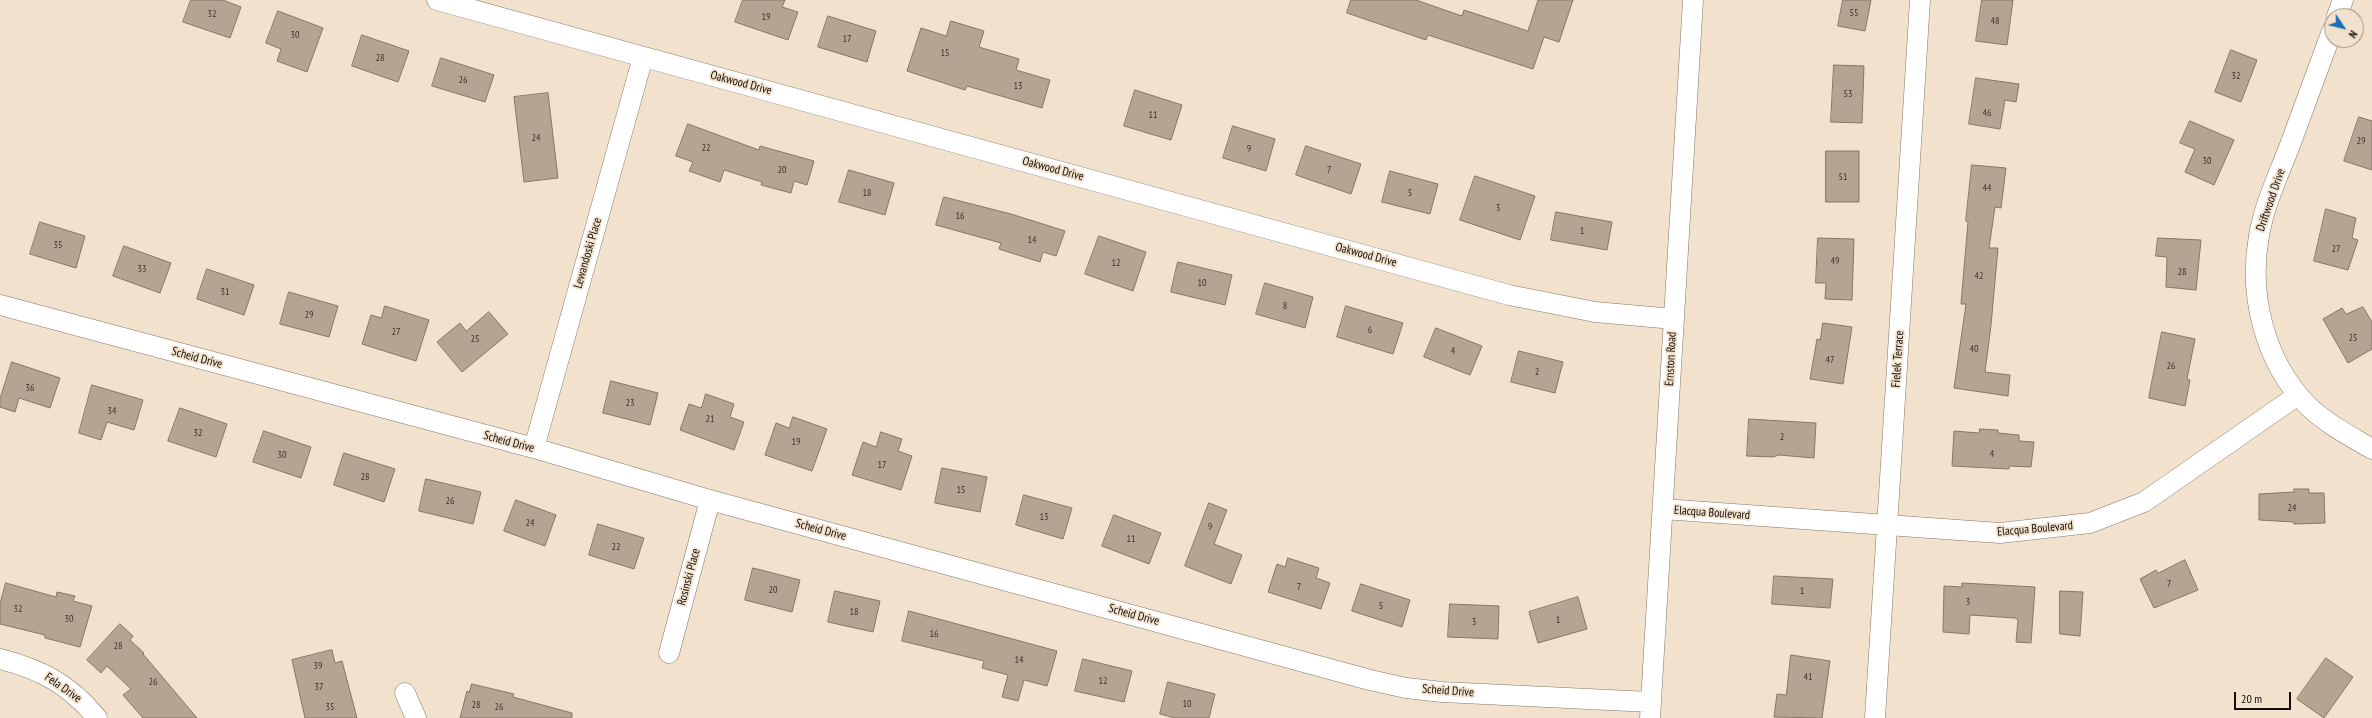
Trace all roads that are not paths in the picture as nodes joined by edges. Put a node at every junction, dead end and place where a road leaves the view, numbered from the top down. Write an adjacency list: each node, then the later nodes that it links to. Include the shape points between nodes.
1 (437, 0): 5 (street, Oakwood Drive)
2 (1693, 0): 7 (street, Ernston Road)
3 (1920, 0): 13 (street, Fielek Terrace)
4 (2326, 48): 8 (street, Driftwood Drive, via 2264,217 2257,251 2256,291 2263,327 2277,361)
5 (643, 56): 7 (street, Oakwood Drive, via 1509,294 1594,312); 9 (street, Lewandoski Place)
6 (0, 305): 9 (street, Scheid Drive)
7 (1674, 319): 12 (street, Ernston Road)
8 (2298, 395): 10 (street, Driftwood Drive, via 2321,417); 13 (street, Elacqua Boulevard, via 2144,502 2090,523 2000,533)
9 (534, 448): 11 (street, Scheid Drive)
10 (2372, 449)
11 (710, 500): 14 (street, Rosinski Place); 17 (street, Scheid Drive, via 1406,688)
12 (1663, 509): 13 (street, Elacqua Boulevard); 17 (street, Ernston Road)
13 (1887, 525): 20 (street, Fielek Terrace)
14 (669, 653)
15 (0, 659): 18 (street, Fela Drive, via 50,676 83,701)
16 (405, 693): 19 (street)
17 (1651, 710)
18 (97, 718)
19 (416, 718)
20 (1875, 718)

